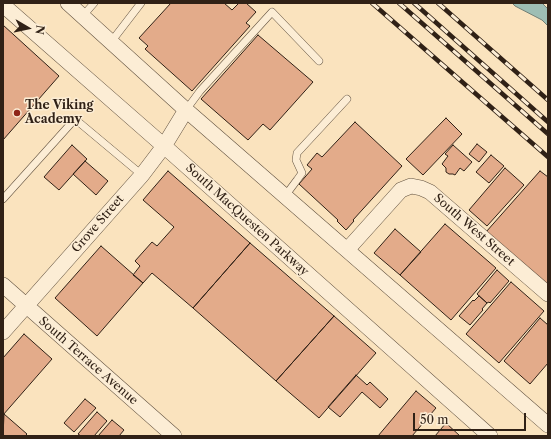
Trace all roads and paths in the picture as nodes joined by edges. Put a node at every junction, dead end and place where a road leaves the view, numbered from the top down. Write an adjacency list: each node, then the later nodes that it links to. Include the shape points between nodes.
1 (68, 3): 5 (street)
2 (94, 3): 5 (lane)
3 (140, 3): 6 (lane)
4 (3, 5): 10 (street, South MacQuesten Parkway)
5 (82, 17): 6 (street)
6 (111, 42): 9 (street)
7 (319, 60): 9 (lane, via 272,12 200,91)
8 (347, 99): 12 (lane, via 297,153 296,160 302,173)
9 (186, 110): 10 (street, Grove Street); 12 (street)
10 (164, 146): 11 (street, Grove Street); 21 (street, South MacQuesten Parkway)
11 (142, 175): 13 (lane, via 75,119); 17 (street, Grove Street)
12 (284, 196): 14 (street)
13 (3, 199)
14 (346, 250): 16 (street, South West Street, via 401,190 411,186 421,188 430,192); 19 (street)
15 (3, 285): 17 (street, South Terrace Avenue)
16 (548, 294)
17 (26, 306): 18 (street, Grove Street); 20 (street, South Terrace Avenue)
18 (3, 332)
19 (548, 425)
20 (174, 436)
21 (490, 436)

